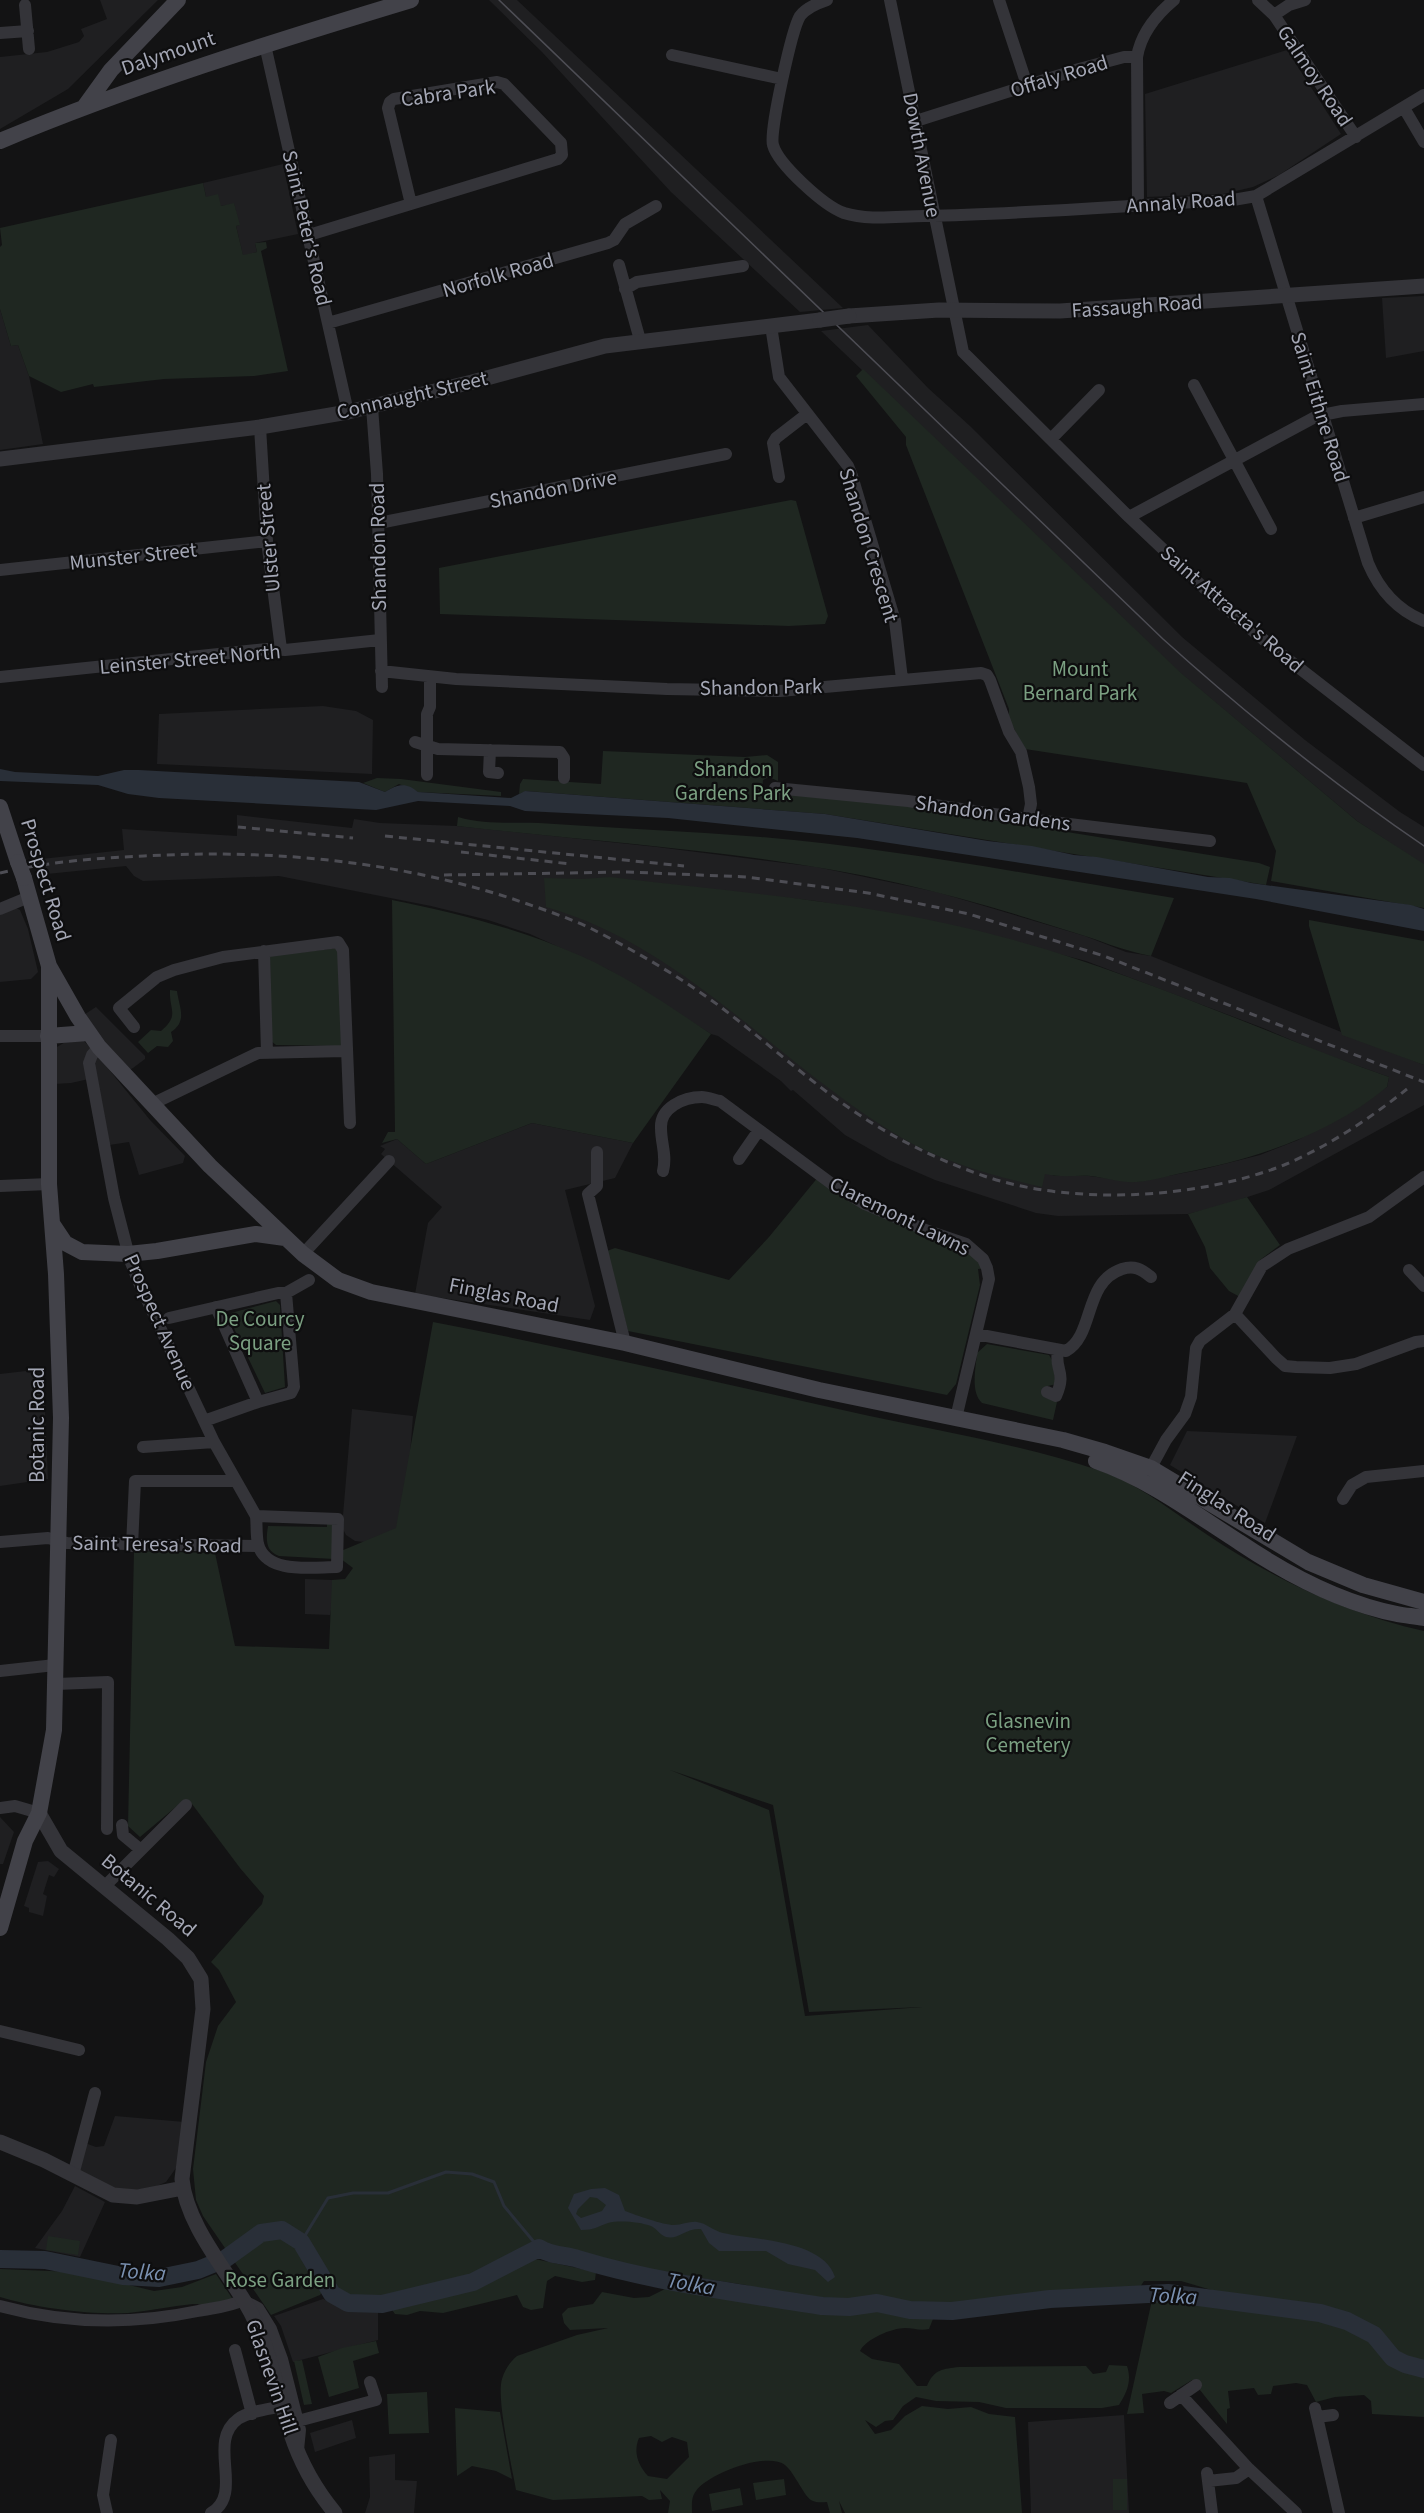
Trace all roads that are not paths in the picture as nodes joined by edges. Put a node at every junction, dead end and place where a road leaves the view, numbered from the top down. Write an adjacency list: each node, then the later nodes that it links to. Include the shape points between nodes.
1 (178, 0): 20 (main road, via 111,70)
2 (411, 0): 13 (main road, Dalymount)
3 (827, 0): 17 (street, Annaly Road, via 800,17)
4 (890, 0): 22 (street, Dowth Avenue)
5 (999, 0): 18 (street)
6 (1174, 0): 16 (street, Offaly Road, via 1143,36)
7 (1258, 0): 10 (street)
8 (1305, 0): 10 (street)
9 (25, 5): 11 (street)
10 (1274, 15): 23 (street, Galmoy Road)
11 (27, 31): 12 (street); 14 (street)
12 (0, 33)
13 (265, 45): 20 (main road, Dalymount); 31 (street, Saint Peter's Road)
14 (30, 49)
15 (672, 55): 17 (street)
16 (1137, 57): 18 (street, Offaly Road, via 1124,57); 28 (street)
17 (782, 79): 30 (street, Annaly Road, via 771,135 778,156 797,177 842,212 857,216)
18 (1027, 85): 22 (street, Offaly Road)
19 (1424, 95): 21 (street, Annaly Road)
20 (85, 106): 24 (main road, Dalymount)
21 (1404, 108): 23 (street, Annaly Road); 25 (street)
22 (916, 121): 30 (street, Dowth Avenue)
23 (1356, 136): 26 (street, Annaly Road)
24 (0, 141)
25 (1424, 142)
26 (1256, 196): 28 (street, Annaly Road); 36 (street, Saint Eithne Road)
27 (411, 204): 27 (street, Cabra Park, via 558,159 562,155 561,143 504,84 497,82 394,99 388,108); 31 (street, Cabra Park)
28 (1138, 204): 30 (street, Annaly Road)
29 (656, 207): 39 (street, Norfolk Road, via 625,224 608,243)
30 (934, 216): 37 (street, Dowth Avenue)
31 (309, 235): 39 (street, Saint Peter's Road)
32 (619, 265): 35 (street)
33 (743, 266): 35 (street, via 637,282)
34 (1424, 286): 36 (street, Fassaugh Road)
35 (626, 289): 41 (street)
36 (1286, 297): 37 (street, Fassaugh Road, via 1060,311); 48 (street, Saint Eithne Road)
37 (953, 309): 38 (street, Fassaugh Road, bridge); 50 (street, Saint Attracta's Road, via 966,356)
38 (820, 320): 40 (street, Connaught Street)
39 (328, 323): 46 (street, Saint Peter's Road)
40 (771, 326): 41 (street, Connaught Street); 47 (street, Shandon Crescent, via 779,377)
41 (640, 340): 45 (street, Connaught Street)
42 (1194, 385): 53 (street)
43 (1099, 390): 50 (street)
44 (1424, 404): 48 (street)
45 (372, 407): 46 (street, Connaught Street); 58 (street, Shandon Road)
46 (348, 412): 49 (street, Connaught Street)
47 (807, 414): 54 (street, via 773,443); 68 (street, Shandon Crescent, via 852,476 895,621)
48 (1322, 414): 53 (street); 57 (street, Saint Eithne Road)
49 (260, 427): 52 (street, Connaught Street); 60 (street, Ulster Street)
50 (1051, 439): 56 (street, Saint Attracta's Road)
51 (726, 454): 58 (street, Shandon Drive)
52 (0, 459)
53 (1234, 460): 56 (street); 59 (street)
54 (779, 477)
55 (1424, 497): 57 (street)
56 (1129, 517): 73 (street, Saint Attracta's Road, via 1251,629)
57 (1354, 518): 62 (street, Saint Eithne Road, via 1368,563 1381,588 1406,612)
58 (379, 523): 63 (street, Shandon Road)
59 (1271, 529)
60 (267, 541): 61 (street, Munster Street); 64 (street, Ulster Street)
61 (0, 570)
62 (1424, 621)
63 (380, 640): 64 (street, Leinster Street North); 65 (street, Shandon Road)
64 (281, 649): 66 (street, Leinster Street North)
65 (381, 671): 67 (street, Shandon Park); 69 (street, Shandon Road)
66 (0, 677)
67 (430, 678): 68 (street, Shandon Park, via 780,691); 71 (street)
68 (902, 679): 79 (street, Shandon Park, via 987,675 1021,752 1031,804)
69 (382, 687)
70 (415, 742): 71 (street)
71 (428, 747): 72 (street); 75 (street)
72 (490, 750): 74 (street, via 489,772); 76 (street, via 560,752 564,758)
73 (1424, 765)
74 (498, 773)
75 (427, 775)
76 (564, 778)
77 (775, 788): 79 (street, Shandon Gardens, via 908,801)
78 (2, 818): 81 (main road, Prospect Road)
79 (1028, 819): 80 (street, Shandon Gardens)
80 (1210, 841)
81 (29, 897): 82 (street); 84 (main road, Prospect Road)
82 (0, 909)
83 (264, 951): 85 (street, via 223,957 157,977 119,1008); 90 (street, via 341,944); 91 (street)
84 (49, 966): 86 (main road, Prospect Road); 88 (main road, Prospect Road)
85 (134, 1027)
86 (88, 1034): 88 (main road); 89 (main road, Finglas Road)
87 (0, 1036): 88 (street)
88 (48, 1036): 100 (main road, Botanic Road)
89 (99, 1047): 92 (main road, Finglas Road); 107 (street, Prospect Avenue, via 89,1063)
90 (345, 1051): 91 (street); 93 (street)
91 (267, 1052): 92 (street)
92 (152, 1104): 102 (main road, Finglas Road)
93 (350, 1123)
94 (759, 1130): 96 (street); 98 (street, Claremont Lawns, via 720,1101 702,1097 671,1106 662,1118 666,1156); 118 (street, Claremont Lawns, via 819,1176 865,1204 975,1251 987,1268 989,1279)
95 (597, 1152): 120 (street, via 597,1186 588,1194)
96 (739, 1159)
97 (389, 1161): 108 (street)
98 (663, 1171)
99 (1424, 1177): 116 (street, via 1369,1217 1276,1255 1263,1266)
100 (49, 1184): 101 (street); 103 (main road, Botanic Road)
101 (0, 1186)
102 (250, 1202): 104 (main road, via 249,1219); 105 (main road, Finglas Road)
103 (52, 1221): 106 (main road, Botanic Road, via 64,1243); 110 (main road, Botanic Road)
104 (232, 1237): 105 (main road, via 256,1234); 107 (main road)
105 (285, 1238): 108 (main road, Finglas Road)
106 (82, 1251): 107 (main road); 110 (main road, via 65,1261)
107 (128, 1254): 125 (street, Prospect Avenue)
108 (303, 1254): 120 (main road, Finglas Road, via 338,1280 371,1292)
109 (1409, 1270): 113 (street)
110 (56, 1274): 133 (main road, Botanic Road, via 61,1418)
111 (1151, 1277): 121 (street, via 1139,1268 1113,1272 1092,1298 1074,1347)
112 (309, 1280): 114 (street)
113 (1424, 1286)
114 (286, 1293): 115 (street); 123 (street, via 294,1387 291,1393)
115 (216, 1307): 117 (street); 123 (street)
116 (1235, 1314): 119 (street, via 1285,1366 1330,1368 1356,1364); 129 (street, via 1196,1348 1191,1397 1185,1414)
117 (169, 1318)
118 (976, 1334): 121 (street); 124 (street, Claremont Lawns)
119 (1424, 1341)
120 (625, 1343): 124 (main road, Finglas Road, via 808,1388)
121 (1058, 1351): 122 (street, via 1061,1384 1056,1396)
122 (1047, 1392)
123 (258, 1402): 125 (street)
124 (956, 1418): 129 (main road, Finglas Road, via 1063,1440)
125 (204, 1421): 126 (street, Prospect Avenue)
126 (214, 1442): 127 (street); 130 (street, Prospect Avenue)
127 (143, 1447)
128 (1424, 1471): 131 (street, via 1366,1477 1352,1485)
129 (1147, 1475): 137 (main road, Finglas Road, via 1280,1567 1354,1601 1397,1614)
130 (235, 1481): 132 (street, Prospect Avenue); 135 (street, via 135,1481)
131 (1343, 1499)
132 (256, 1516): 136 (street); 136 (street, via 338,1519 337,1568 283,1567)
133 (57, 1540): 134 (street, Saint Teresa's Road); 135 (street, Saint Teresa's Road, via 68,1544); 138 (main road, Botanic Road)
134 (0, 1542)
135 (132, 1546): 136 (street, Saint Teresa's Road)
136 (258, 1546)
137 (1422, 1607)
138 (55, 1665): 139 (street); 140 (main road, Botanic Road)
139 (0, 1671)
140 (56, 1684): 143 (main road, Botanic Road, via 54,1730); 145 (street, via 108,1682)
141 (186, 1805): 146 (street)
142 (0, 1808): 143 (street, via 15,1806)
143 (39, 1813): 147 (street, Botanic Road, via 61,1851); 148 (main road, via 25,1841)
144 (122, 1825): 146 (street, via 123,1835)
145 (107, 1829)
146 (141, 1850): 147 (street)
147 (104, 1887): 154 (street, Botanic Road, via 168,1939 188,1958 201,1979 203,2009)
148 (0, 1928)
149 (0, 2031): 150 (street)
150 (80, 2050)
151 (96, 2093): 153 (street)
152 (0, 2142): 153 (street)
153 (73, 2175): 154 (street, via 100,2190 126,2197)
154 (183, 2188): 155 (street, Glasnevin Hill, via 193,2219)
155 (244, 2301): 156 (street, via 172,2316 120,2321 36,2316); 162 (street, Glasnevin Hill, via 267,2351); 165 (street, Glasnevin Hill, via 258,2308 271,2329)
156 (0, 2306)
157 (235, 2350): 163 (street)
158 (370, 2382): 165 (street, via 376,2400)
159 (1196, 2385): 160 (street)
160 (1181, 2395): 161 (street); 168 (street)
161 (1170, 2403)
162 (283, 2406): 163 (street); 167 (street, Glasnevin Hill)
163 (252, 2414): 170 (street, via 238,2419 228,2430 226,2491 222,2505)
164 (1333, 2415): 174 (street, via 1316,2412)
165 (298, 2421): 167 (street, Glasnevin Hill)
166 (111, 2440): 169 (street, via 103,2495)
167 (298, 2453): 171 (street, Glasnevin Hill, via 310,2479)
168 (1249, 2469): 172 (street, via 1236,2478 1208,2477); 173 (street)
169 (107, 2513)
170 (211, 2513)
171 (335, 2513)
172 (1212, 2513)
173 (1296, 2513)
174 (1339, 2513)

